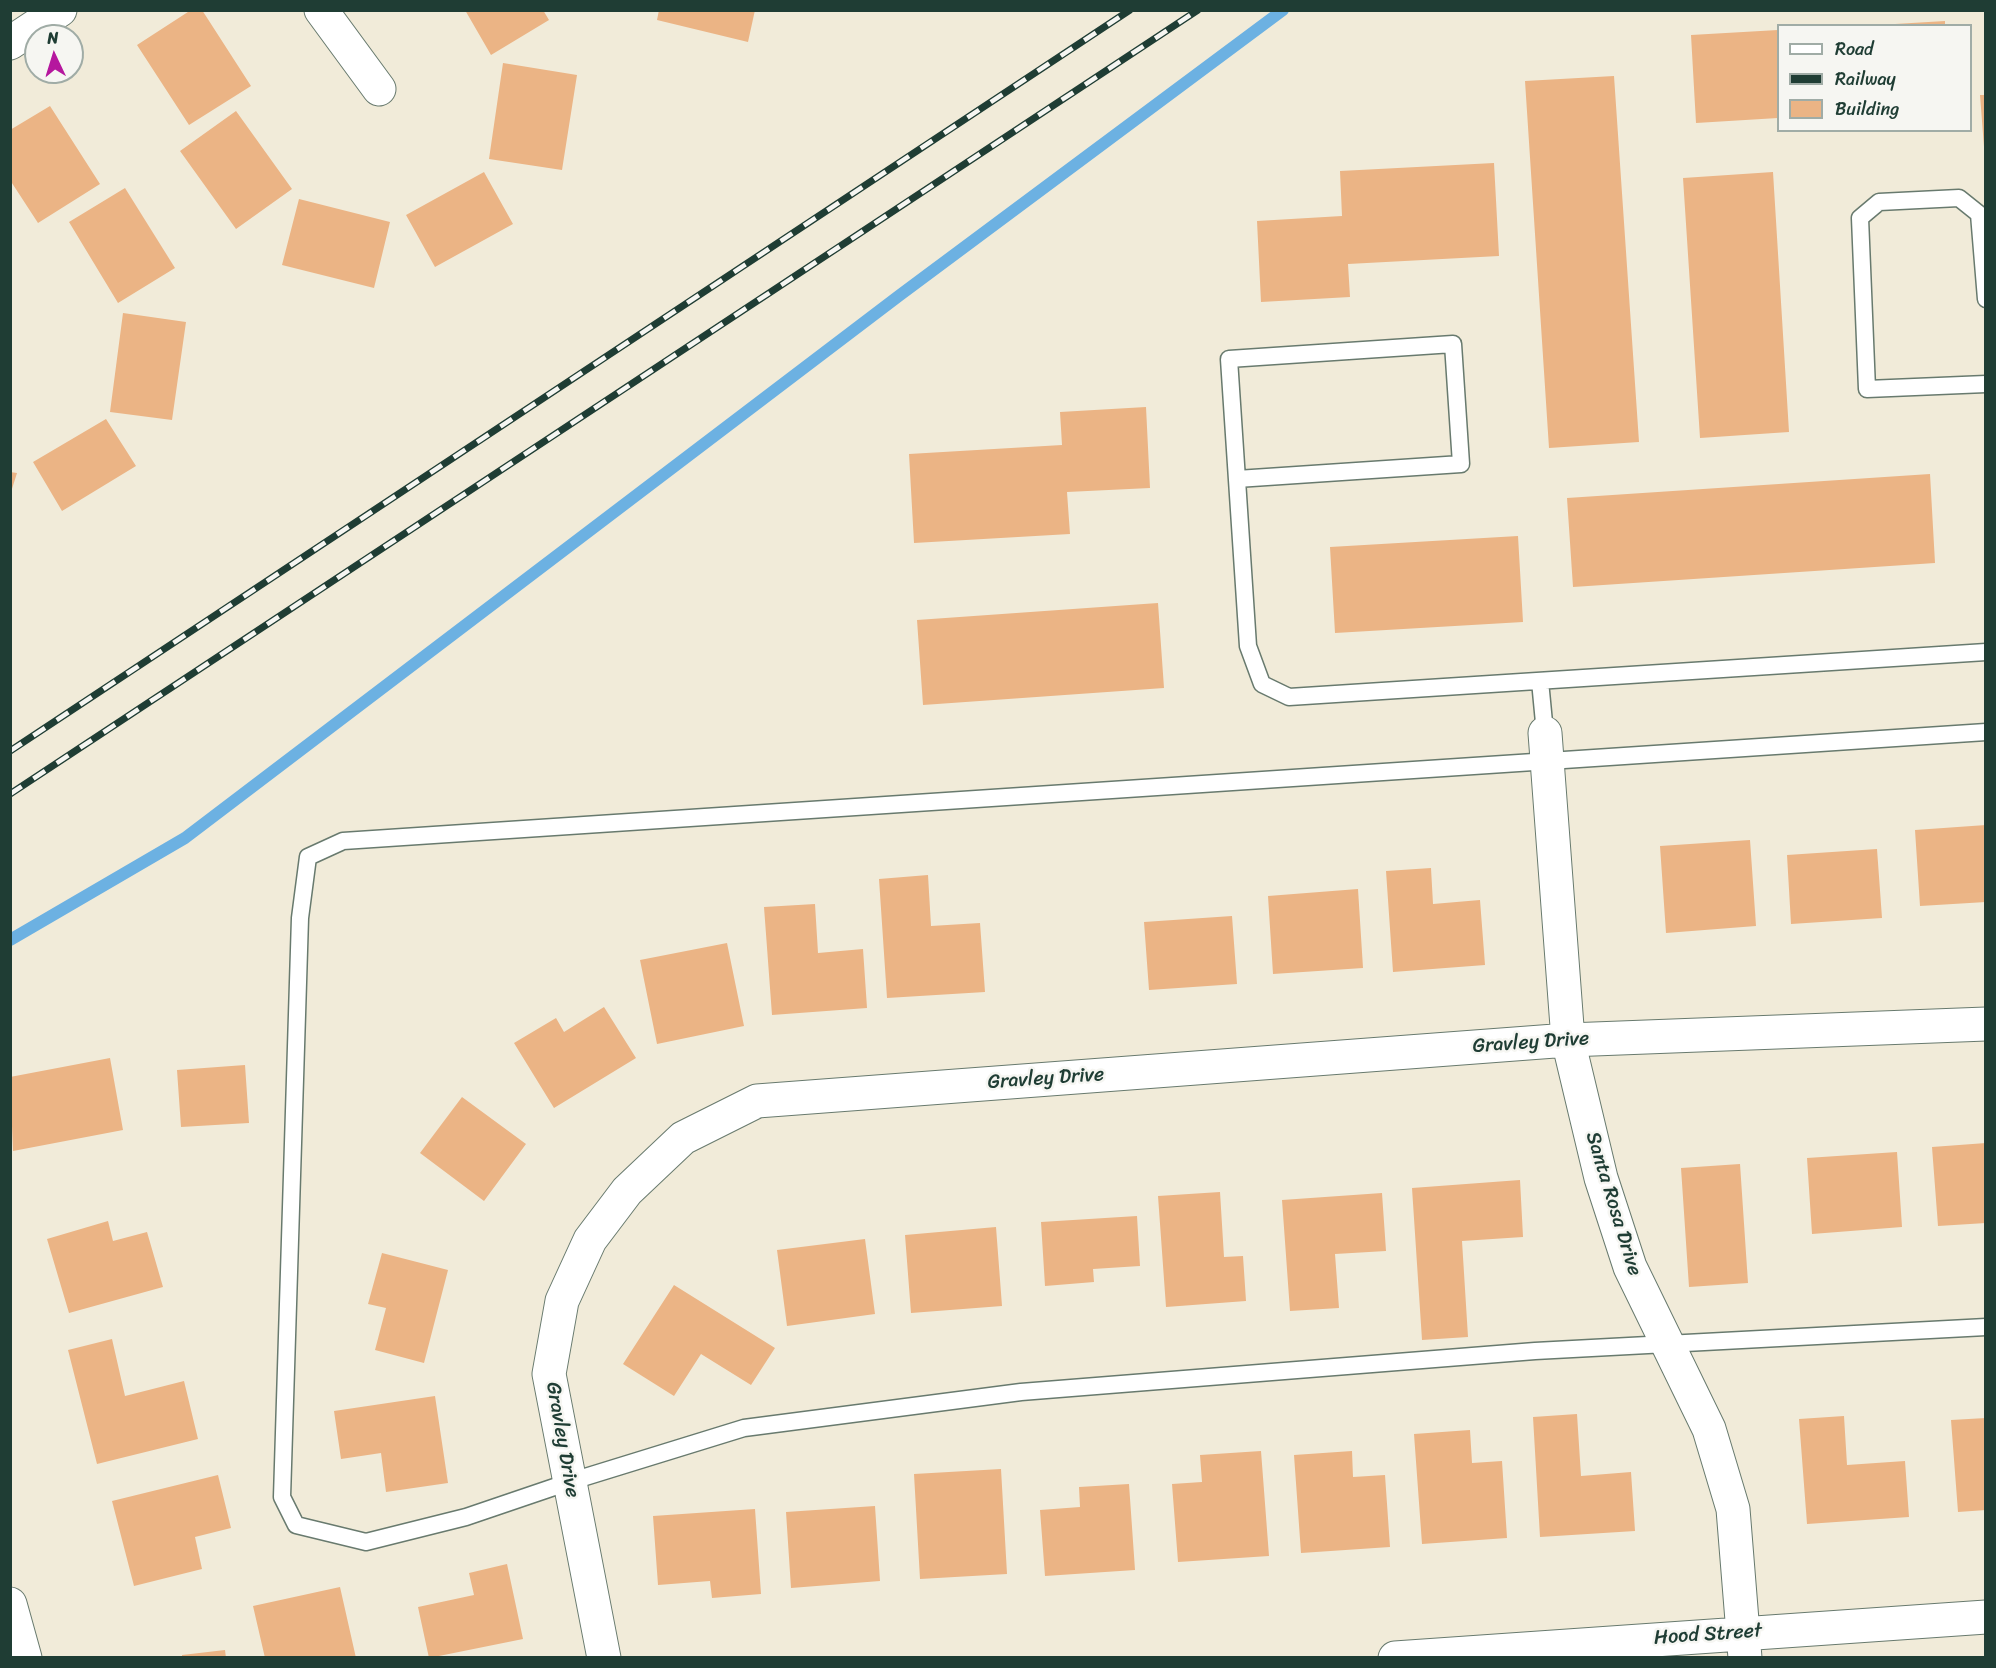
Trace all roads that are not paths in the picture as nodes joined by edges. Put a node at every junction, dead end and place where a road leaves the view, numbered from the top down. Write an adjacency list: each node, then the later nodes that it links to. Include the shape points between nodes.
1 (60, 10): 3 (street)
2 (321, 10): 4 (street)
3 (10, 43)
4 (379, 89)
5 (1986, 299): 6 (lane, via 1979,214 1959,198 1879,202 1860,218 1867,389)
6 (1986, 384)
7 (1237, 479): 7 (lane, via 1229,359 1453,344 1461,464); 9 (lane, via 1248,646 1262,684 1289,697)
8 (1986, 652): 9 (lane)
9 (1540, 681): 11 (lane)
10 (1986, 732): 11 (lane)
11 (1546, 747): 13 (street, Santa Rosa Drive); 16 (lane, via 828,807 343,840 308,857 300,918 282,1497 296,1525 366,1542 466,1517)
12 (1986, 1024): 13 (street, Gravley Drive)
13 (1568, 1040): 15 (street, Santa Rosa Drive, via 1601,1178 1619,1234 1630,1267); 16 (street, Gravley Drive, via 757,1101 683,1138 627,1191 590,1240 562,1301 549,1374)
14 (1986, 1327): 15 (lane)
15 (1668, 1345): 16 (lane, via 1535,1351 1021,1392 744,1428); 19 (street, Santa Rosa Drive, via 1709,1429 1733,1509)
16 (569, 1482): 21 (street, Gravley Drive)
17 (10, 1604): 20 (street)
18 (1986, 1617): 19 (street, Hood Street)
19 (1743, 1645): 22 (street, Hood Street)
20 (25, 1658)
21 (604, 1658)
22 (1395, 1658)

